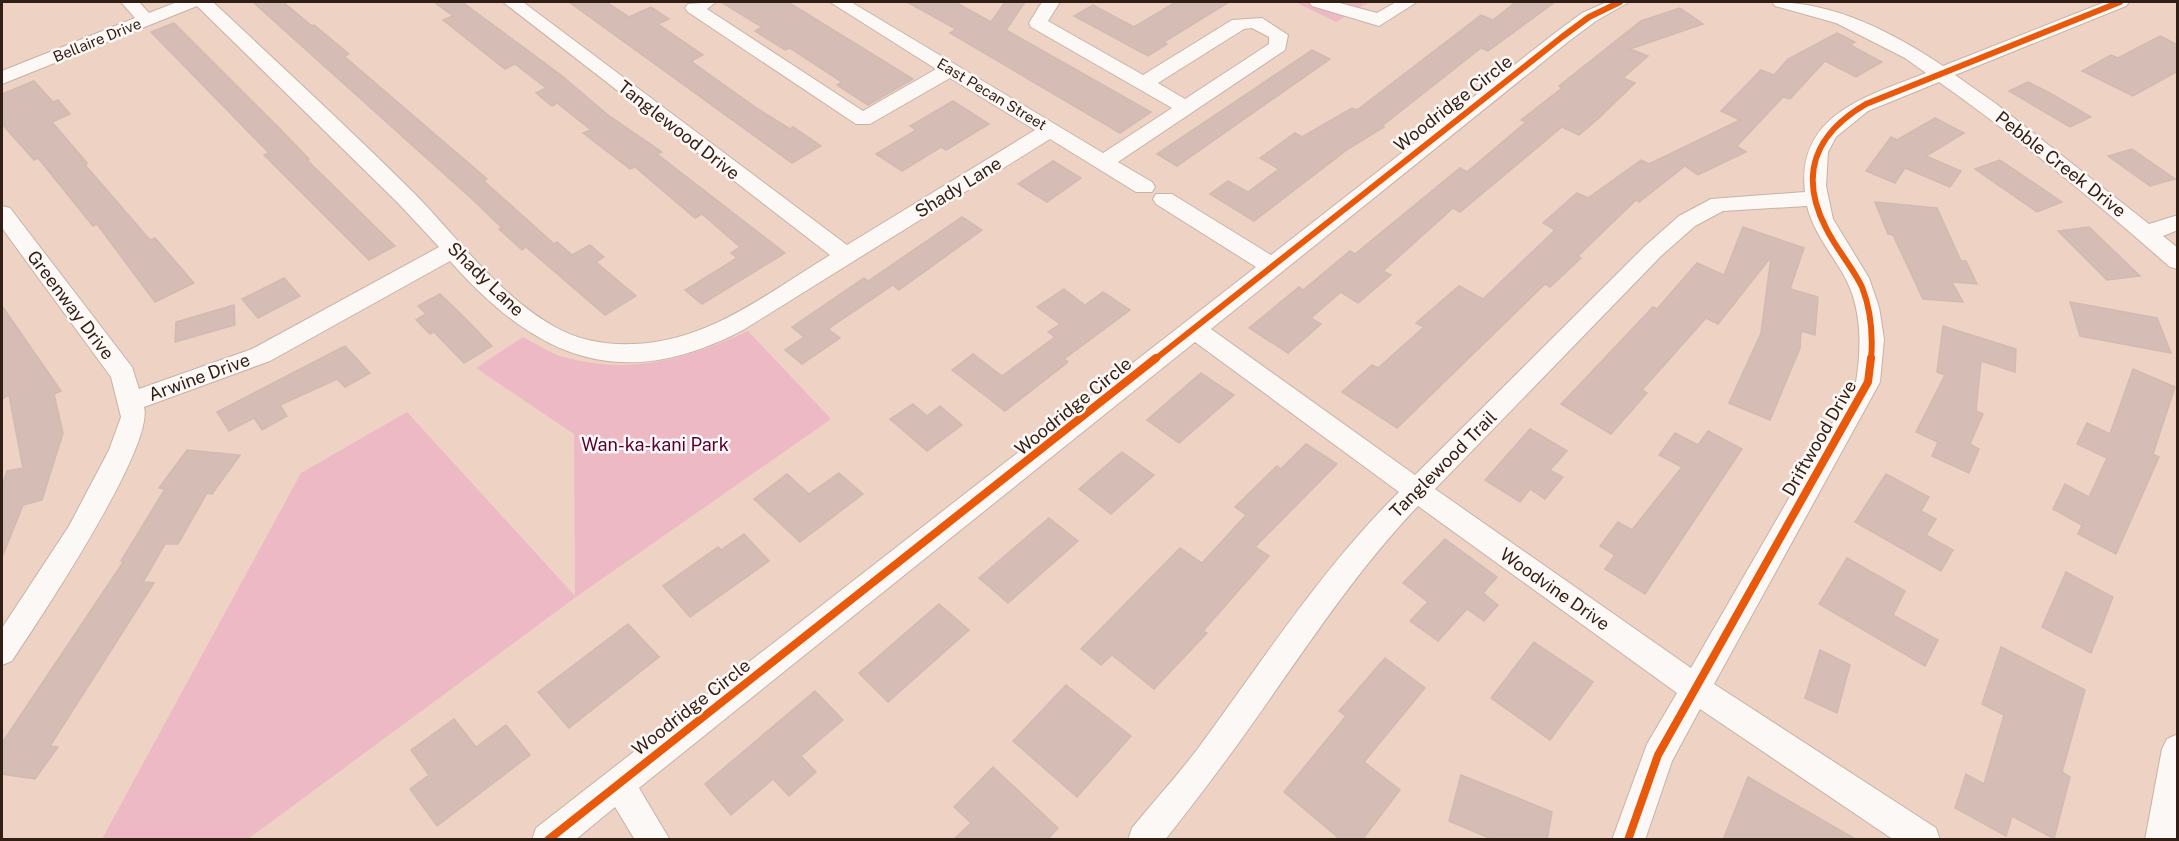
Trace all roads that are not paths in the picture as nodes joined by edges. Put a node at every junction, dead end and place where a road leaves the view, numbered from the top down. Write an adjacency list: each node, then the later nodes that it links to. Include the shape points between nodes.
1 (130, 2): 13 (street)
2 (192, 2): 13 (street, Bellaire Drive)
3 (203, 2): 27 (street, Shady Lane)
4 (512, 2): 28 (street, Tanglewood Drive)
5 (707, 2): 14 (street, via 694,8 863,120)
6 (839, 2): 14 (street, East Pecan Street)
7 (1050, 2): 17 (street, via 1038,22)
8 (1318, 2): 9 (street, via 1379,20)
9 (1408, 2)
10 (1620, 2): 30 (street, Woodridge Circle, via 1589,17 1562,37)
11 (1780, 2): 15 (street, via 1821,11 1863,27)
12 (2120, 2): 15 (street, Driftwood Drive)
13 (146, 20): 16 (street, Bellaire Drive)
14 (951, 69): 19 (street, East Pecan Street)
15 (1939, 73): 22 (street, Driftwood Drive, via 1850,113 1821,142 1816,169); 26 (street, Pebble Creek Drive)
16 (2, 78)
17 (1143, 84): 18 (street); 18 (street, via 1239,24 1255,22 1279,35 1278,46)
18 (1185, 108): 20 (street)
19 (1050, 130): 20 (street, East Pecan Street); 28 (street, Shady Lane)
20 (1104, 162): 21 (street, East Pecan Street)
21 (1144, 187)
22 (1817, 198): 33 (street, Tanglewood Trail, via 1719,204 1687,221); 35 (street, Driftwood Drive, via 1826,227 1864,295 1873,342 1868,382)
23 (1164, 200): 30 (street)
24 (2, 213): 32 (street, Greenway Drive, via 123,374)
25 (2178, 222): 26 (street)
26 (2147, 233): 29 (street, Pebble Creek Drive)
27 (454, 249): 28 (street, Shady Lane, via 507,305 541,329 572,345 625,352 699,342); 32 (street, Arwine Drive, via 261,355)
28 (847, 256)
29 (2178, 261)
30 (1271, 266): 31 (street, Woodridge Circle)
31 (1193, 328): 33 (street, Woodvine Drive); 37 (street, Woodridge Circle)
32 (131, 402): 34 (street, Arwine Drive, via 134,417 122,450 79,534)
33 (1417, 490): 35 (street, Woodvine Drive); 40 (street, Tanglewood Trail, via 1378,530 1320,604 1208,760)
34 (2, 652)
35 (1695, 686): 41 (street, Driftwood Drive, via 1658,755); 42 (street, Woodvine Drive)
36 (2178, 748): 43 (street)
37 (618, 784): 38 (street, Woodridge Circle); 39 (street)
38 (548, 840)
39 (654, 840)
40 (1144, 840)
41 (1628, 840)
42 (1924, 840)
43 (2161, 840)

